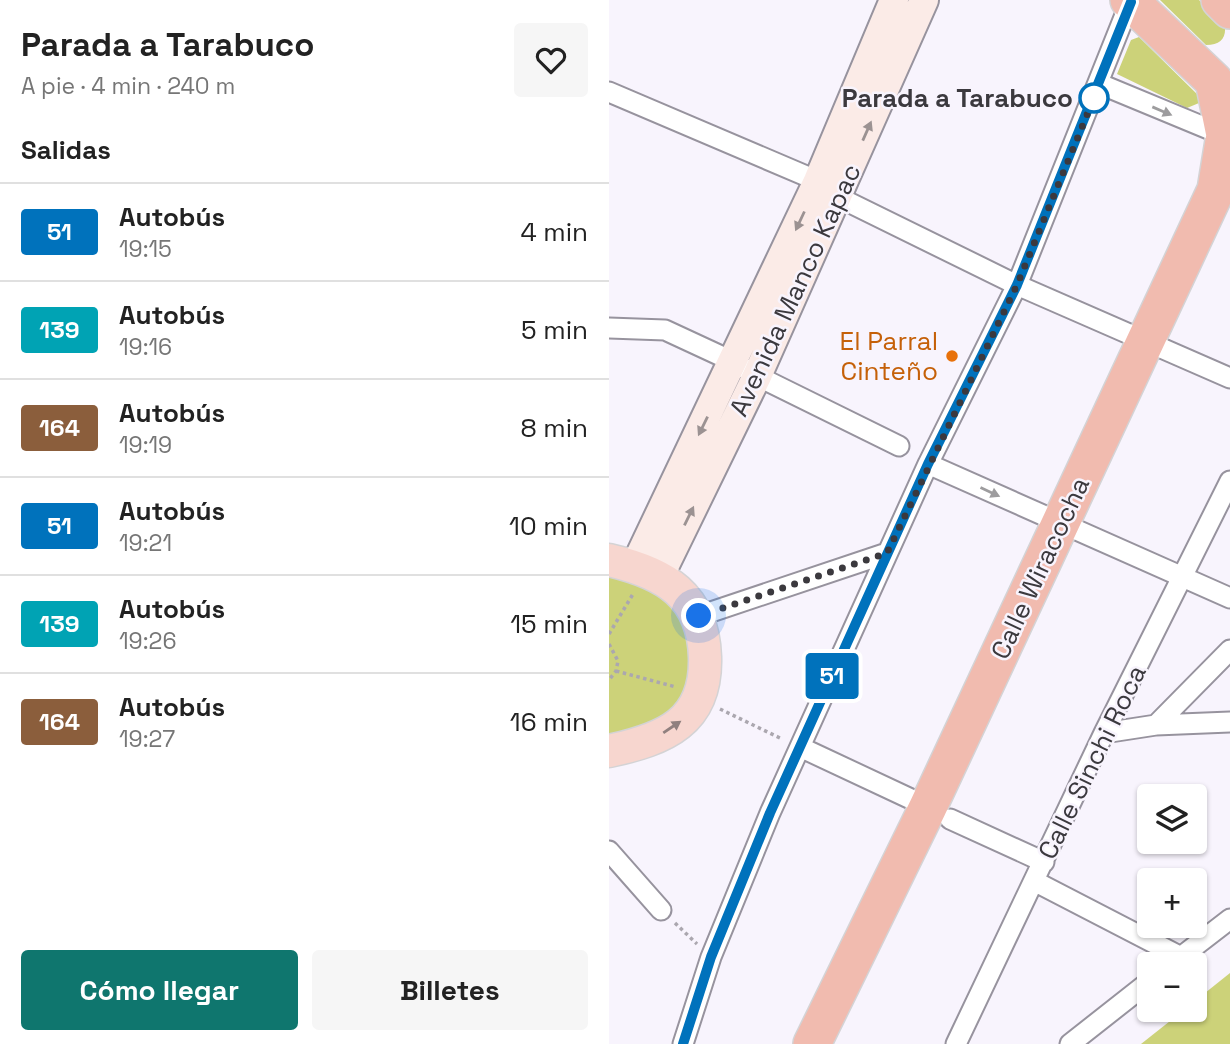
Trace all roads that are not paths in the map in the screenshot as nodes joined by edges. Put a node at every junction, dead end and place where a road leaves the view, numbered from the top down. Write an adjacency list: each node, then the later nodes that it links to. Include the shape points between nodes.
1 (894, 0): 9 (main road, Avenida Manco Kapac)
2 (924, 0): 9 (main road, Avenida Manco Kapac, one-way to 2)
3 (1220, 0): 5 (highway)
4 (1130, 1): 6 (street); 8 (highway)
5 (1230, 10)
6 (1100, 85): 8 (street, one-way to 8); 11 (street)
7 (609, 92): 9 (street)
8 (1226, 103): 10 (highway, Calle Wiracocha)
9 (828, 189): 11 (street); 14 (main road, Avenida Manco Kapac)
10 (1223, 198): 13 (highway, Calle Wiracocha)
11 (1017, 285): 13 (street); 17 (street)
12 (609, 328): 14 (street, via 665,330)
13 (1148, 340): 15 (street); 19 (highway, Calle Wiracocha)
14 (746, 369): 16 (street); 21 (main road, Avenida Manco Kapac)
15 (1230, 378)
16 (899, 446)
17 (928, 464): 19 (street, one-way to 19); 20 (street)
18 (1230, 481): 22 (street, Calle Sinchi Roca)
19 (1061, 525): 22 (street); 31 (highway, Calle Wiracocha)
20 (887, 553): 24 (street); 29 (street)
21 (635, 567): 24 (main road, via 681,592)
22 (1183, 578): 23 (street); 28 (street, Calle Sinchi Roca)
23 (1230, 598)
24 (699, 616): 30 (main road, one-way to 24, via 641,744 671,730 700,699 706,672)
25 (1230, 650): 27 (street)
26 (1230, 722): 27 (street)
27 (1156, 725): 28 (street)
28 (1104, 733): 33 (street, Calle Sinchi Roca)
29 (800, 747): 31 (street); 40 (street, via 711,957)
30 (609, 751)
31 (939, 813): 33 (street); 41 (highway, Calle Wiracocha)
32 (609, 851): 35 (street)
33 (1044, 862): 34 (street, Calle Sinchi Roca)
34 (1034, 881): 37 (street); 42 (street, Calle Sinchi Roca)
35 (661, 910)
36 (1230, 919): 38 (street)
37 (1160, 952)
38 (1188, 952)
39 (1137, 991): 43 (street)
40 (683, 1044)
41 (811, 1044)
42 (956, 1044)
43 (1070, 1044)

